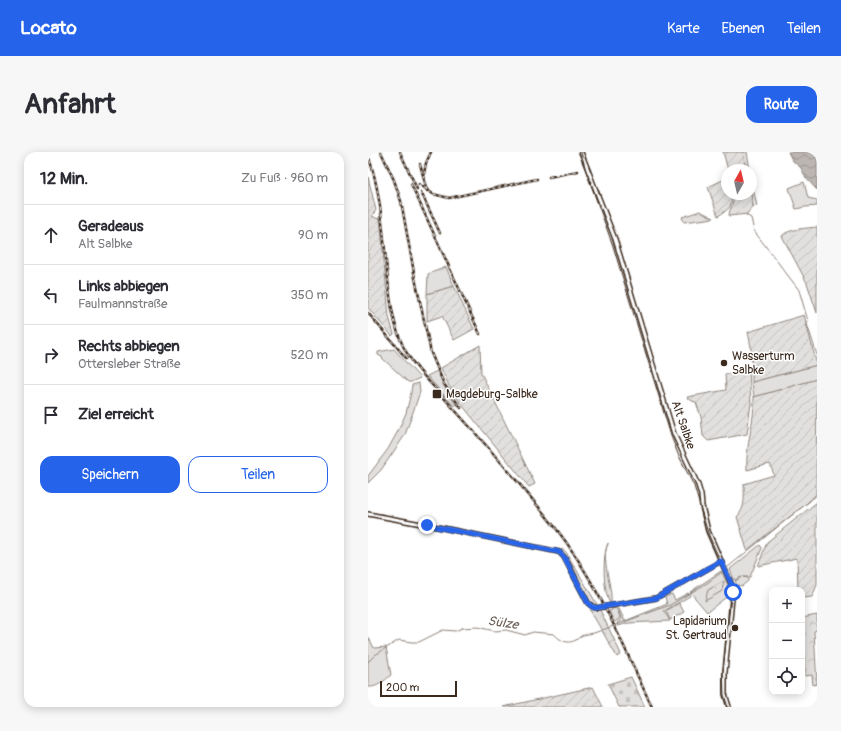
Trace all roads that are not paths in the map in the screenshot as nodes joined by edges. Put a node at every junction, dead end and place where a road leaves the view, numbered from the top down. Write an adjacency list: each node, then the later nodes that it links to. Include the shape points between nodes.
1 (581, 152): 3 (main road, Alt Salbke, via 613,233 674,434 698,485 708,530)
2 (368, 514): 3 (main road, via 559,552 590,606 600,608 656,598)
3 (721, 561): 4 (main road, Alt Salbke, via 733,590 724,672 725,694)
4 (729, 707)

